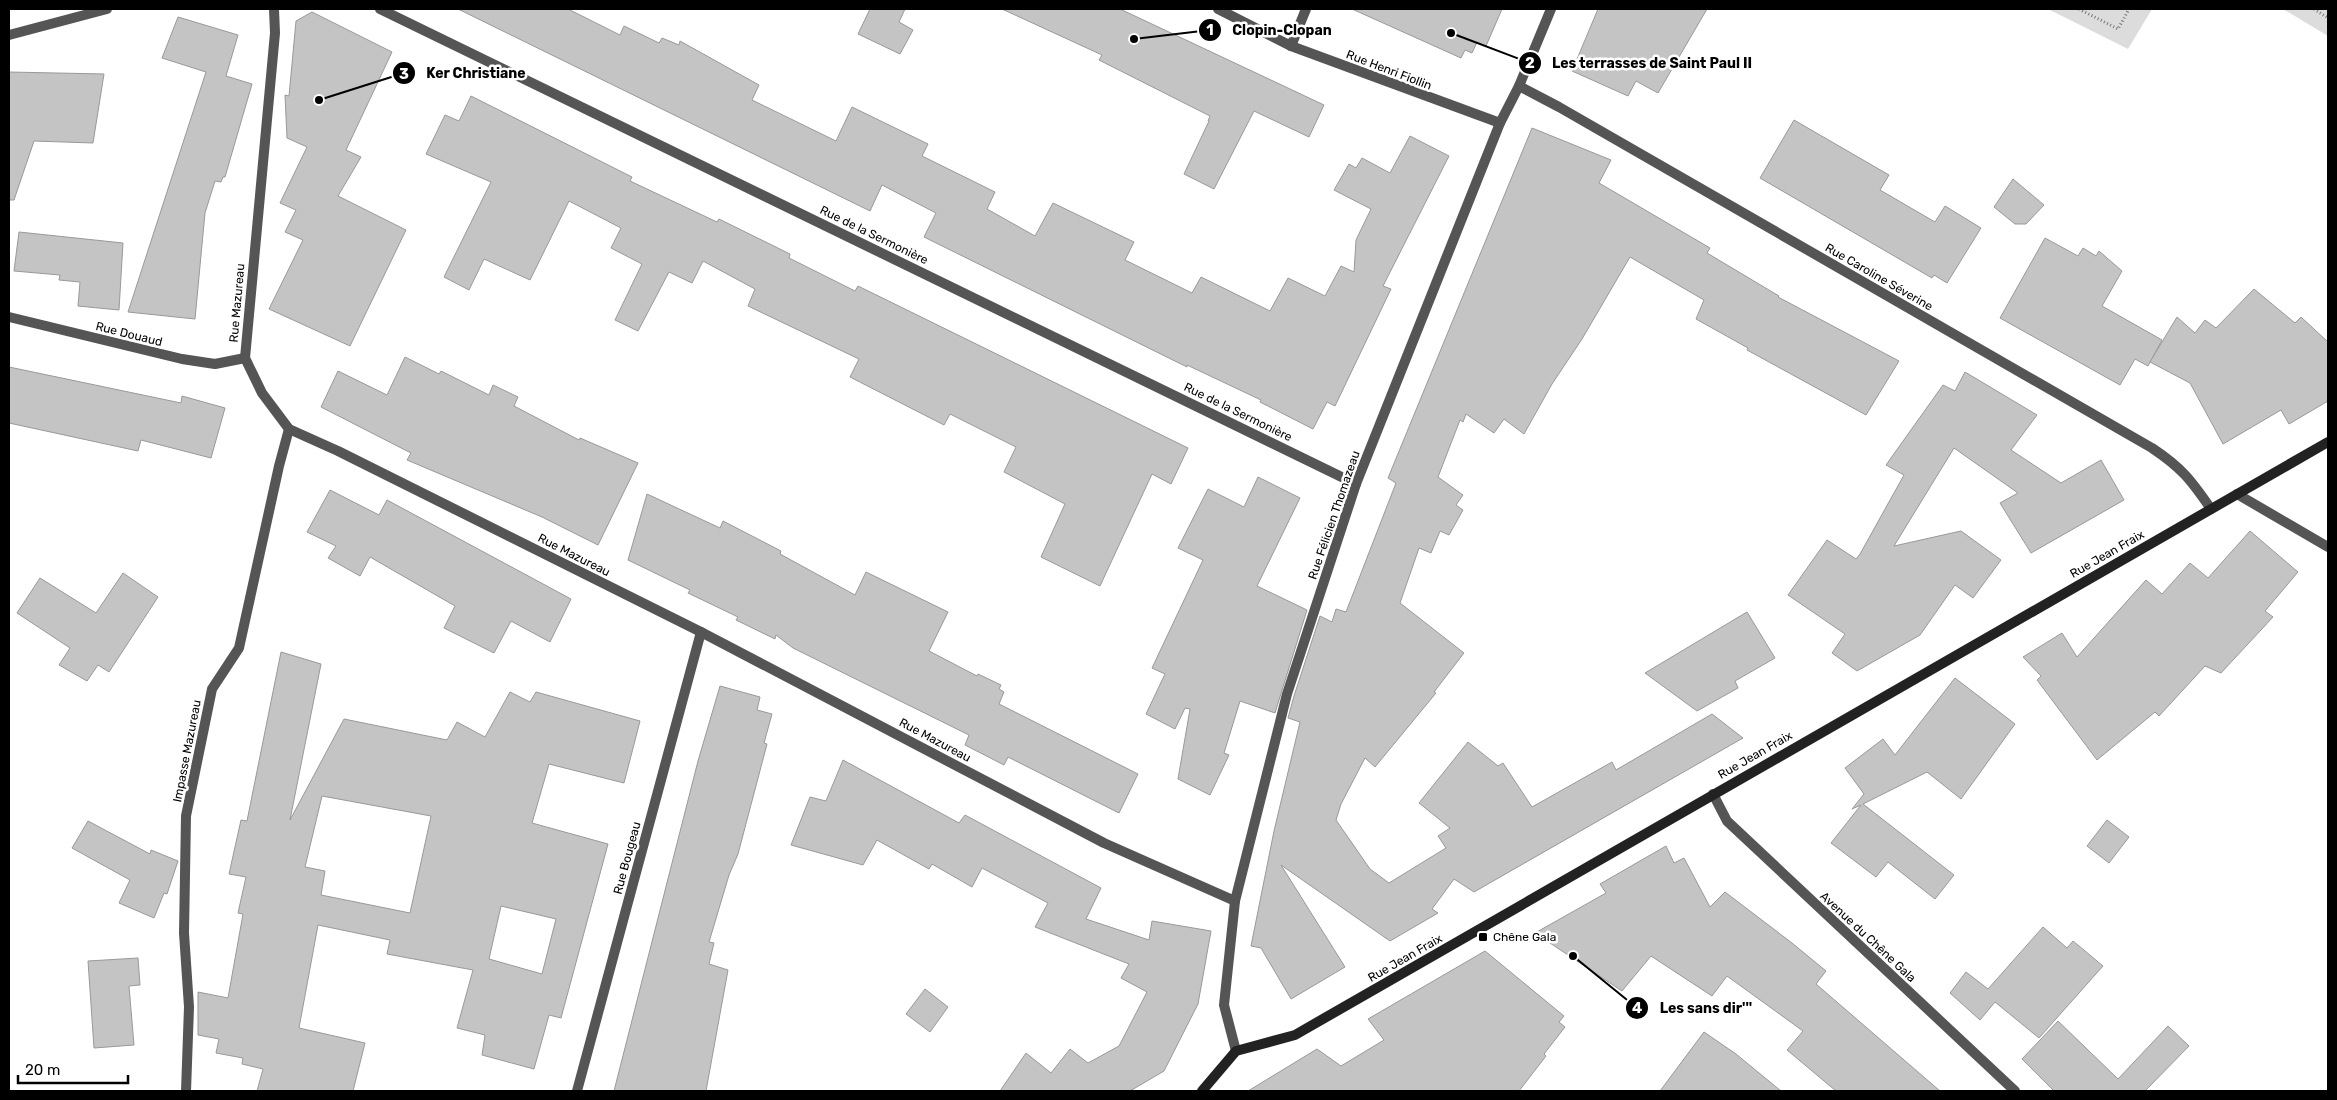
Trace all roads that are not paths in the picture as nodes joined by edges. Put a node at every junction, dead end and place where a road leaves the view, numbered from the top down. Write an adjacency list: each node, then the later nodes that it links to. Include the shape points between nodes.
1 (108, 9): 7 (street)
2 (274, 9): 12 (street, Rue Mazureau)
3 (380, 9): 15 (street, Rue de la Sermonière)
4 (1218, 9): 8 (street, Rue Henri Fiollin)
5 (1306, 9): 8 (street)
6 (1551, 9): 9 (street, Rue Félicien Thomazeau)
7 (9, 35)
8 (1291, 46): 10 (street, Rue Henri Fiollin)
9 (1519, 86): 10 (street, Rue Félicien Thomazeau); 17 (street, Rue Caroline Séverine, via 2152,448 2194,483)
10 (1500, 123): 15 (street, Rue Félicien Thomazeau)
11 (9, 317): 12 (street, Rue Douaud, via 182,359 215,364)
12 (245, 358): 13 (street, Rue Mazureau, via 262,393)
13 (289, 429): 19 (street, Rue Mazureau); 23 (street, Impasse Mazureau, via 239,648 212,689 186,816 184,933 189,1006)
14 (2328, 442): 16 (street, Rue Jean Fraix)
15 (1356, 484): 21 (street, Rue Félicien Thomazeau, via 1287,694)
16 (2237, 494): 17 (street, Rue Jean Fraix); 18 (street)
17 (2211, 509): 20 (street, Rue Jean Fraix)
18 (2328, 547)
19 (700, 632): 21 (street, Rue Mazureau, via 1104,843); 24 (street, Rue Bougeau)
20 (1713, 794): 22 (street, Rue Jean Fraix, via 1296,1035); 26 (street, Avenue du Chêne Gala, via 1727,821)
21 (1236, 901): 22 (street, Rue Félicien Thomazeau, via 1224,1006)
22 (1236, 1050): 25 (street)
23 (186, 1091)
24 (578, 1091)
25 (1202, 1091)
26 (2014, 1091)

